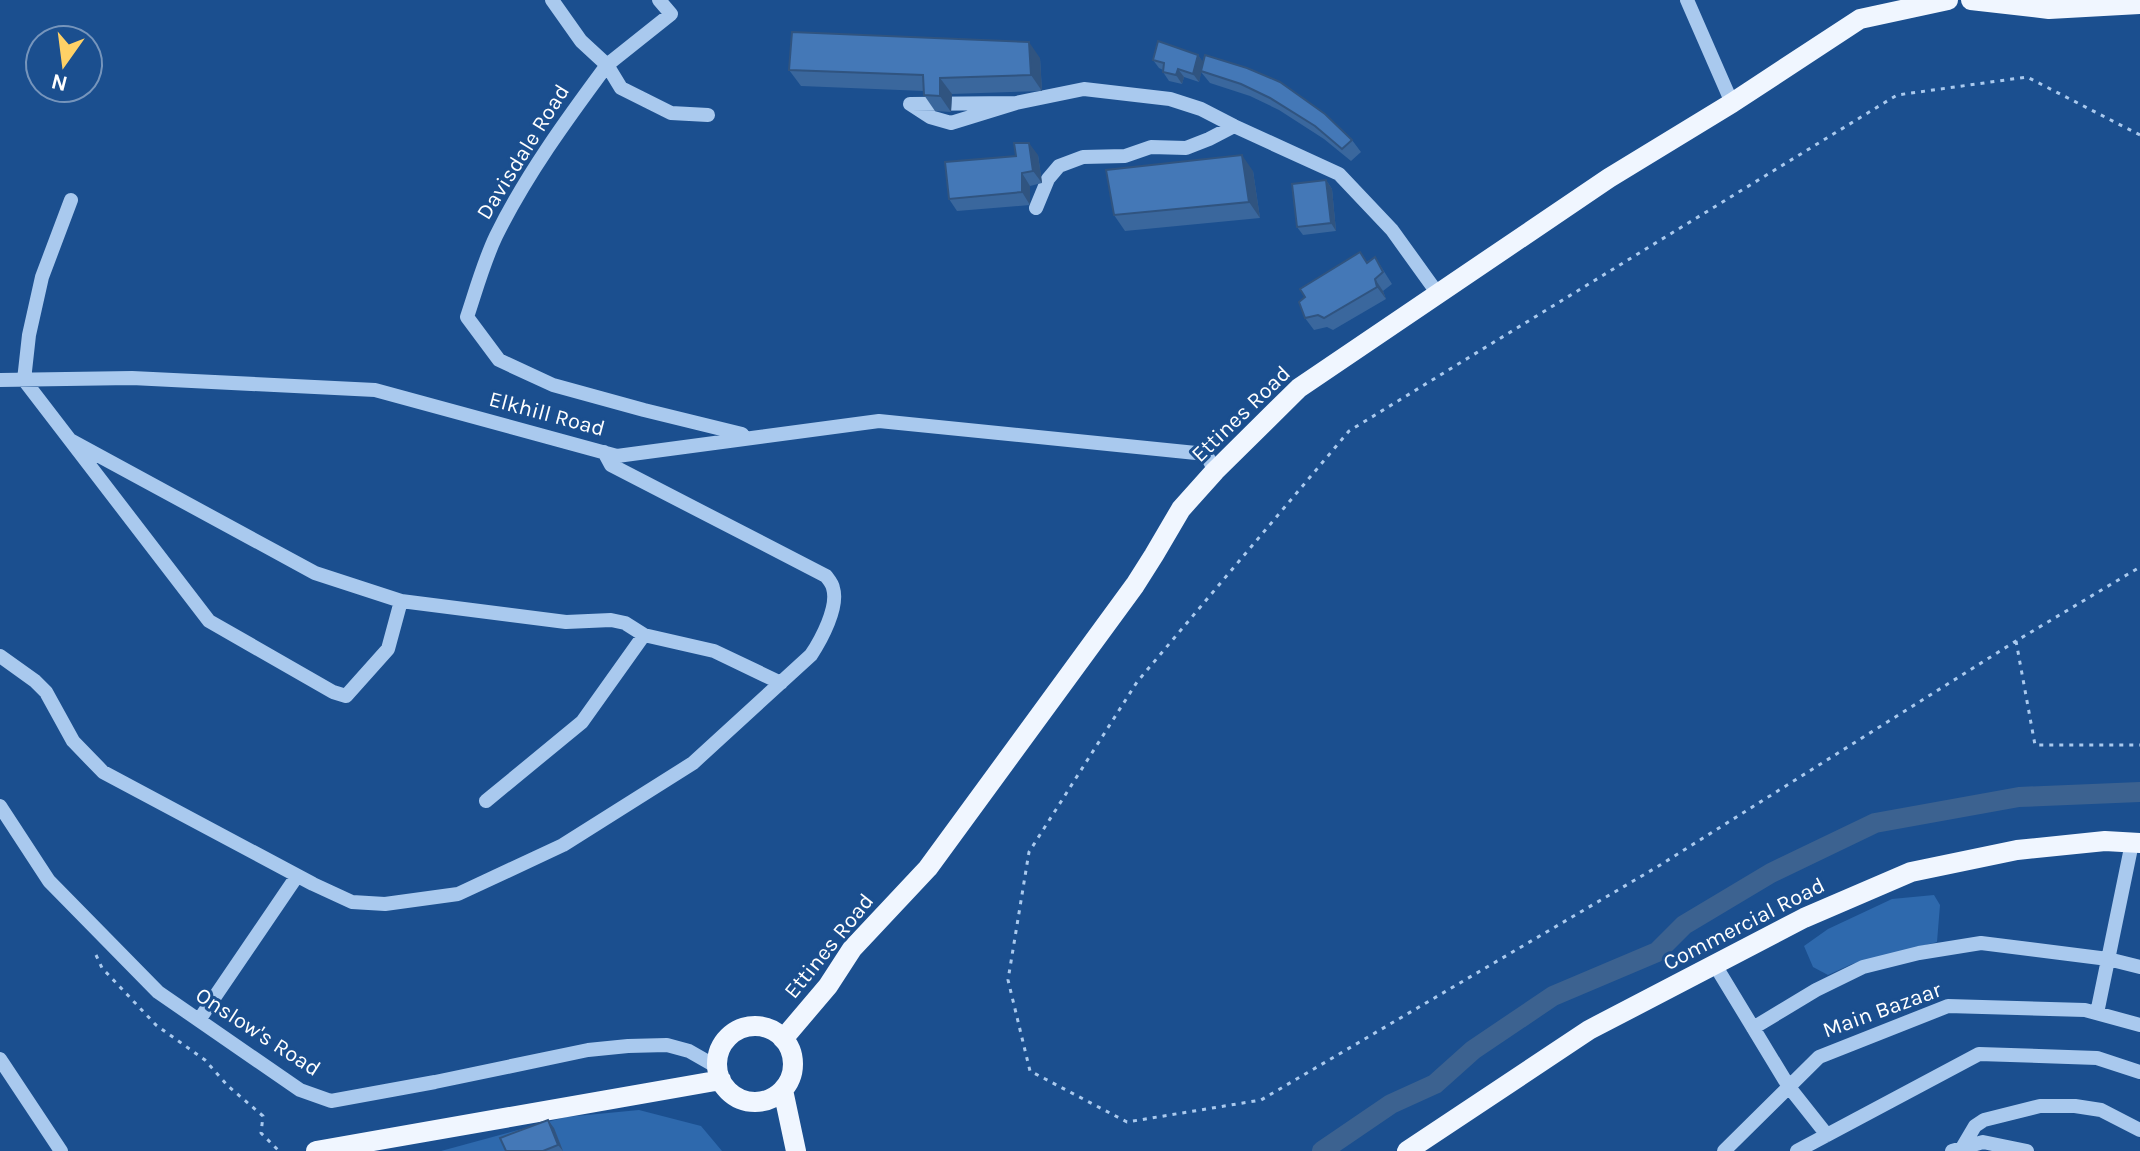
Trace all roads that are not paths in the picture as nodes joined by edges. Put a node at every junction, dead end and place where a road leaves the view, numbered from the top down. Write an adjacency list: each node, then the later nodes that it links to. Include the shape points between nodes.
1 (552, 0): 8 (street, via 581,41)
2 (659, 0): 8 (street, via 671,14)
3 (1687, 0): 10 (street)
4 (1948, 0): 10 (main road, Ettines Road, via 1860,19)
5 (1971, 0): 6 (main road)
6 (2033, 4): 7 (main road, via 2049,9)
7 (2140, 4)
8 (607, 65): 11 (street, via 621,88 671,113); 18 (street, Davisdale Road, via 555,136 495,237 467,317 499,360 553,385)
9 (1016, 103): 9 (street, via 951,123 910,104); 12 (street, via 1084,89 1170,99)
10 (1732, 103): 15 (main road, Ettines Road, via 1609,178)
11 (708, 115)
12 (1234, 126): 14 (street, via 1186,148 1151,147 1059,166); 15 (street, via 1339,174 1392,230)
13 (71, 200): 17 (street, via 42,277)
14 (1036, 208)
15 (1438, 294): 21 (main road, Ettines Road, via 1299,388)
16 (0, 380): 17 (street, Elkhill Road)
17 (24, 380): 19 (street); 20 (street, Elkhill Road, via 132,378 375,390)
18 (752, 437): 20 (street, Elkhill Road, via 617,456); 21 (street, Elkhill Road, via 879,421 1206,454)
19 (70, 440): 22 (street, via 315,573); 22 (street, via 209,621 333,692 346,696 388,649)
20 (604, 452): 25 (street, via 611,465 826,576 834,589 824,635)
21 (1215, 471): 37 (main road, Ettines Road, via 1181,509 1135,585 928,868 852,949)
22 (401, 601): 23 (street, via 566,622 611,620)
23 (644, 635): 25 (street, via 714,651); 26 (street, via 582,722)
24 (0, 656): 29 (street, via 46,692 73,741 103,772)
25 (781, 683): 29 (street, via 693,763 563,845 458,894 385,904 352,902)
26 (486, 801)
27 (0, 806): 34 (street, Onslow's Road, via 49,881 158,992)
28 (2136, 843): 30 (street); 31 (main road, Commercial Road, via 2017,850 1911,872 1804,918)
29 (297, 876): 34 (street)
30 (2108, 959): 32 (street); 33 (street); 36 (street, via 1981,943 1919,953 1863,967)
31 (1715, 965): 36 (street); 49 (main road, Commercial Road, via 1589,1030)
32 (2140, 967)
33 (2097, 1013): 35 (street, Main Bazaar); 41 (street, Main Bazaar, via 1948,1006 1819,1057)
34 (199, 1020): 40 (street, Onslow's Road, via 300,1090 331,1101 628,1046 667,1045 689,1051)
35 (2140, 1025)
36 (1753, 1028): 41 (street)
37 (783, 1039): 40 (main road, via 763,1027 740,1029 722,1045); 42 (main road, via 793,1059)
38 (0, 1059): 46 (street)
39 (2140, 1072): 44 (street, via 2097,1058 1979,1054)
40 (719, 1073): 42 (main road, via 727,1090 749,1101 761,1102); 47 (main road)
41 (1789, 1087): 44 (street); 50 (street, Main Bazaar)
42 (783, 1090): 48 (main road)
43 (2140, 1130): 45 (street, via 2101,1110 2040,1106 1984,1120)
44 (1827, 1135): 51 (street)
45 (1957, 1150): 52 (street, via 1983,1142)
46 (61, 1151)
47 (316, 1151)
48 (796, 1151)
49 (1407, 1151)
50 (1724, 1151)
51 (1797, 1151)
52 (2027, 1151)

